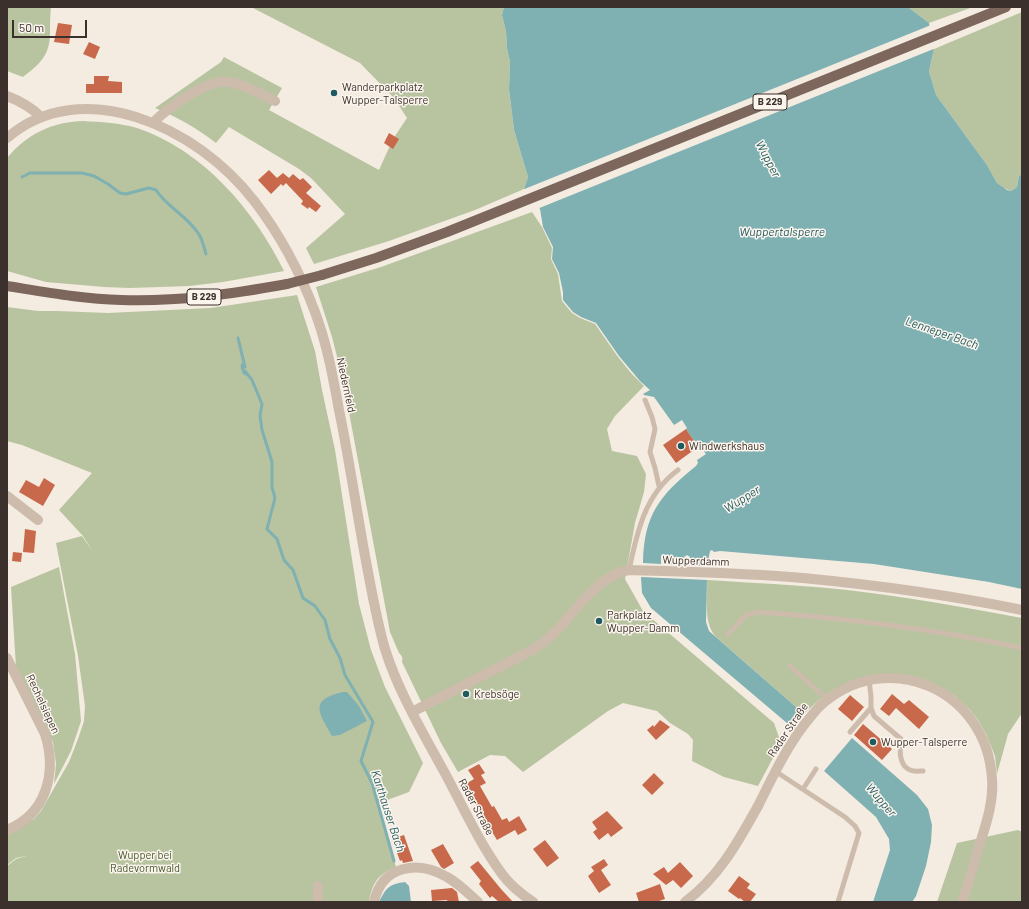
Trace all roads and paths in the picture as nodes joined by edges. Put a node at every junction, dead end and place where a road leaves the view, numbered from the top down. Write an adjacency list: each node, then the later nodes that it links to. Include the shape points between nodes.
1 (1005, 7): 7 (main road, B 229, bridge, via 496,213 408,247 322,275 253,290 160,300 90,298)
2 (7, 96): 4 (street, via 24,103)
3 (275, 100): 5 (street, via 236,83 219,82 184,99)
4 (41, 116): 5 (street, Niedernfeld, via 67,110 90,109); 6 (street, Niedernfeld)
5 (153, 122): 22 (street, Niedernfeld, via 190,142 233,176 272,225 299,272 318,321 334,382 374,605 384,646)
6 (7, 138)
7 (7, 286)
8 (645, 400): 10 (lane, via 654,429 650,452)
9 (678, 470): 10 (lane)
10 (659, 486): 13 (lane, via 642,518)
11 (7, 496): 12 (street)
12 (38, 520)
13 (629, 570): 14 (street, Wupperdamm, via 802,578 964,599); 22 (street, Wupperdamm, via 617,573 589,594 558,629 534,649)
14 (1022, 610)
15 (727, 634): 16 (lane, via 746,615 757,612 898,626)
16 (1022, 648)
17 (9, 662): 28 (street, Rechelsiepen, via 45,734 51,765 47,785 35,809 20,824)
18 (790, 666): 20 (lane)
19 (869, 680): 20 (street, Rader Straße); 21 (lane); 36 (street, Rader Straße, via 895,678 937,689 960,706 974,723 986,746 992,779 989,815)
20 (828, 700): 25 (street, Rader Straße, via 819,706 796,735)
21 (871, 708): 23 (lane); 26 (lane, via 874,716 901,739 900,759 906,767 911,771)
22 (412, 712): 33 (street, Rader Straße, via 491,857 511,885)
23 (850, 732)
24 (816, 769): 27 (lane)
25 (775, 771): 27 (lane); 34 (street, Rader Straße, via 732,852 707,883)
26 (923, 771)
27 (803, 789): 35 (lane, via 845,817 858,832)
28 (7, 830)
29 (318, 886): 30 (street)
30 (318, 902)
31 (374, 902): 32 (street, via 377,890 388,876 398,870 416,867 448,877)
32 (478, 902)
33 (532, 902)
34 (685, 902)
35 (838, 902)
36 (962, 902)

